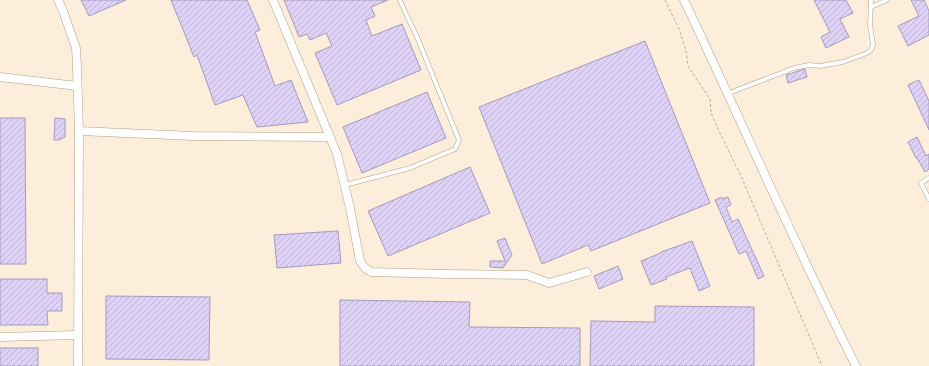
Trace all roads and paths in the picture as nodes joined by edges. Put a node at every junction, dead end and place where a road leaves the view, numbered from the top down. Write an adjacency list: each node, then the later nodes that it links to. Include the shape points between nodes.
1 (58, 0): 10 (street, via 76,48)
2 (273, 0): 13 (street)
3 (665, 0): 21 (path, via 686,50 688,66 710,99 711,113 742,176)
4 (684, 0): 11 (street)
5 (871, 0): 8 (lane)
6 (887, 0): 8 (lane)
7 (400, 1): 15 (lane, via 459,140 455,149 410,168)
8 (871, 7): 11 (lane, via 873,45 867,53 843,62 794,68)
9 (0, 76): 10 (street)
10 (77, 86): 12 (street)
11 (729, 93): 22 (street, via 780,209)
12 (79, 131): 13 (street, via 193,136); 18 (street)
13 (330, 137): 15 (street)
14 (929, 178): 16 (lane, via 921,183)
15 (345, 185): 17 (street, via 360,261 371,272 526,275 549,283)
16 (929, 199)
17 (587, 272)
18 (77, 335): 19 (street); 20 (street)
19 (0, 337)
20 (78, 366)
21 (822, 366)
22 (856, 366)

